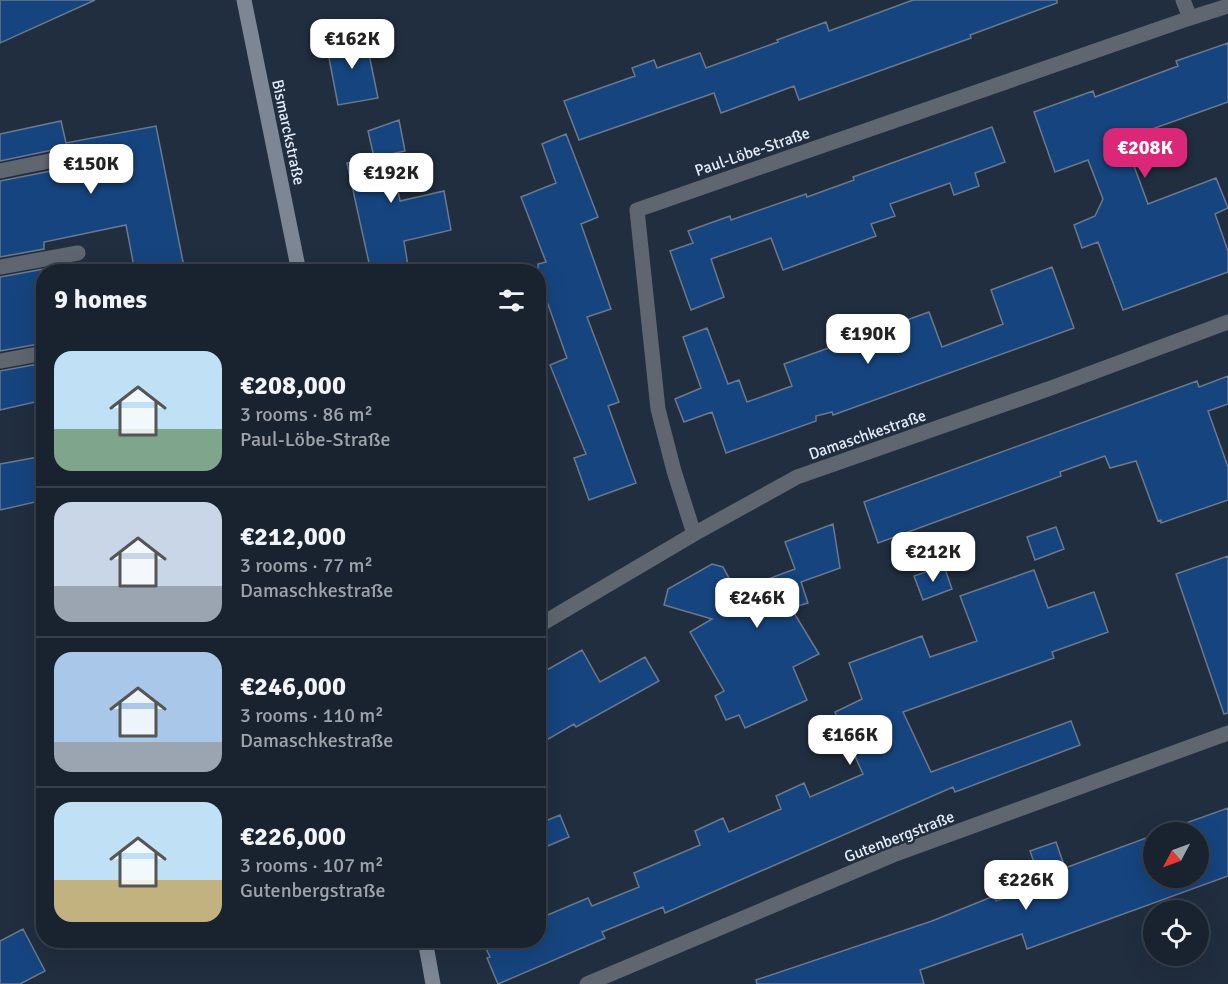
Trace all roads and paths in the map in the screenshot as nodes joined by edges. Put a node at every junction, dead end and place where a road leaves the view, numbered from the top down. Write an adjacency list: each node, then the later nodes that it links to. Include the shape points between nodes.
1 (244, 0): 8 (main road, Bismarckstraße)
2 (1183, 0): 4 (street)
3 (1228, 6): 4 (street, Paul-Löbe-Straße)
4 (1190, 18): 13 (street, Paul-Löbe-Straße, via 638,210 658,409)
5 (64, 158): 6 (street)
6 (0, 171)
7 (78, 253): 9 (street)
8 (297, 264)
9 (0, 267)
10 (1228, 322): 13 (street, Damaschkestraße, via 797,477)
11 (36, 354): 12 (street)
12 (0, 360)
13 (694, 534): 14 (street, Damaschkestraße)
14 (546, 621)
15 (1228, 733): 18 (street, Gutenbergstraße, via 893,855)
16 (426, 948): 17 (main road)
17 (433, 984)
18 (587, 984)

